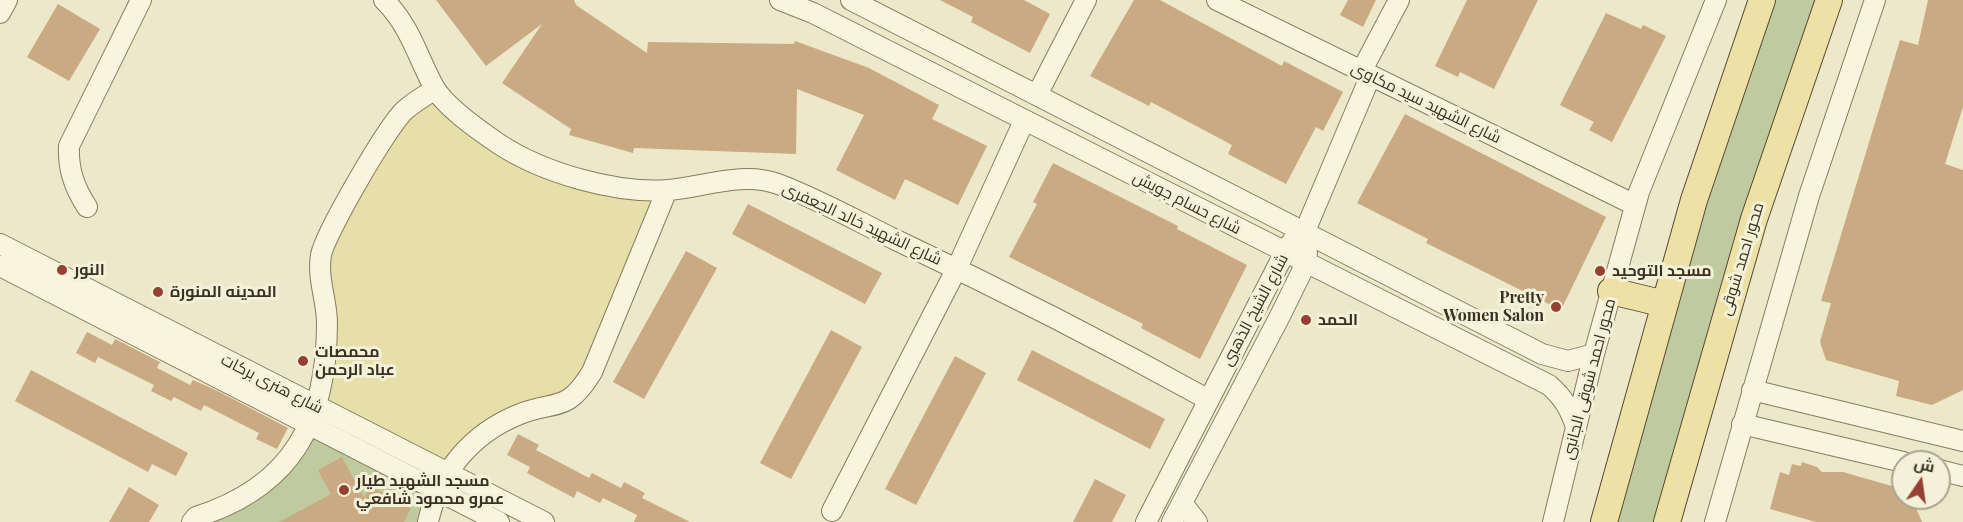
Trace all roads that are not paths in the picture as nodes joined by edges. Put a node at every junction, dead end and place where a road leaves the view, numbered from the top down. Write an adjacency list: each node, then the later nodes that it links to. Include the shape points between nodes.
1 (7, 0): 14 (street)
2 (141, 0): 21 (street, via 69,146 68,164)
3 (384, 0): 16 (street, شارع الشهيد خالد الجعفرى, via 418,47)
4 (780, 0): 18 (street, شارع حسام جويش, via 813,13)
5 (851, 0): 17 (street, شارع حسام جويش)
6 (1086, 0): 17 (street)
7 (1217, 0): 13 (street, شارع الشهيد سيد مكاوى)
8 (1399, 0): 15 (street)
9 (1716, 0): 20 (street, محور احمد شوقى الجانبى)
10 (1762, 0): 29 (main road, via 1694,200)
11 (1829, 0): 50 (main road, محور احمد شوقى, via 1754,219)
12 (1875, 0): 31 (street, via 1809,196)
13 (1241, 5): 15 (street, شارع الشهيد سيد مكاوى)
14 (0, 13)
15 (1366, 74): 20 (street, شارع الشهيد سيد مكاوى); 22 (street)
16 (435, 89): 19 (street, شارع الشهيد خالد الجعفرى, via 501,145 539,165 580,180); 33 (street, via 404,111 387,133 321,253 319,275 327,321)
17 (1037, 95): 22 (street, شارع حسام جويش)
18 (1024, 121): 24 (street, شارع حسام جويش); 27 (street)
19 (667, 190): 27 (street, شارع الشهيد خالد الجعفرى, via 733,180 776,183); 38 (street, via 592,372 582,387 568,400 552,407 496,424 472,443)
20 (1635, 205): 28 (street, محور احمد شوقى الجانبى)
21 (87, 207)
22 (1305, 231): 24 (street, شارع الشيخ الذهبى); 25 (street, شارع الشيخ الذهبى); 30 (street, شارع حسام جويش, via 1554,359 1575,360)
23 (0, 244): 33 (street, شارع هنرى بركات)
24 (1285, 252): 25 (street, شارع حسام جويش); 32 (street, شارع الشيخ الذهبى)
25 (1306, 263): 35 (street, شارع حسام جويش, via 1549,385 1562,396); 39 (street, شارع الشيخ الذهبى)
26 (0, 266): 33 (street, شارع هنرى بركات)
27 (957, 268): 32 (street, شارع الشهيد خالد الجعفرى); 40 (street)
28 (1611, 291): 29 (main road); 30 (street, محور احمد شوقى الجانبى)
29 (1665, 304): 49 (main road)
30 (1594, 354): 35 (street, محور احمد شوقى الجانبى)
31 (1752, 390): 34 (street); 36 (street)
32 (1209, 400): 45 (street, شارع الشيخ الذهبى)
33 (313, 416): 38 (street, شارع هنرى بركات); 41 (street, via 282,467 264,484)
34 (1742, 424): 37 (street); 51 (street)
35 (1576, 427): 48 (street, محور احمد شوقى الجانبى)
36 (1963, 441)
37 (1891, 459)
38 (442, 482): 42 (street); 43 (street, شارع هنرى بركات); 44 (street, شارع هنرى بركات)
39 (1182, 503): 46 (street, شارع الشيخ الذهبى); 47 (street)
40 (832, 511)
41 (192, 522)
42 (428, 522)
43 (499, 522)
44 (544, 522)
45 (1146, 522)
46 (1172, 522)
47 (1197, 522)
48 (1553, 522)
49 (1604, 522)
50 (1667, 522)
51 (1715, 522)

